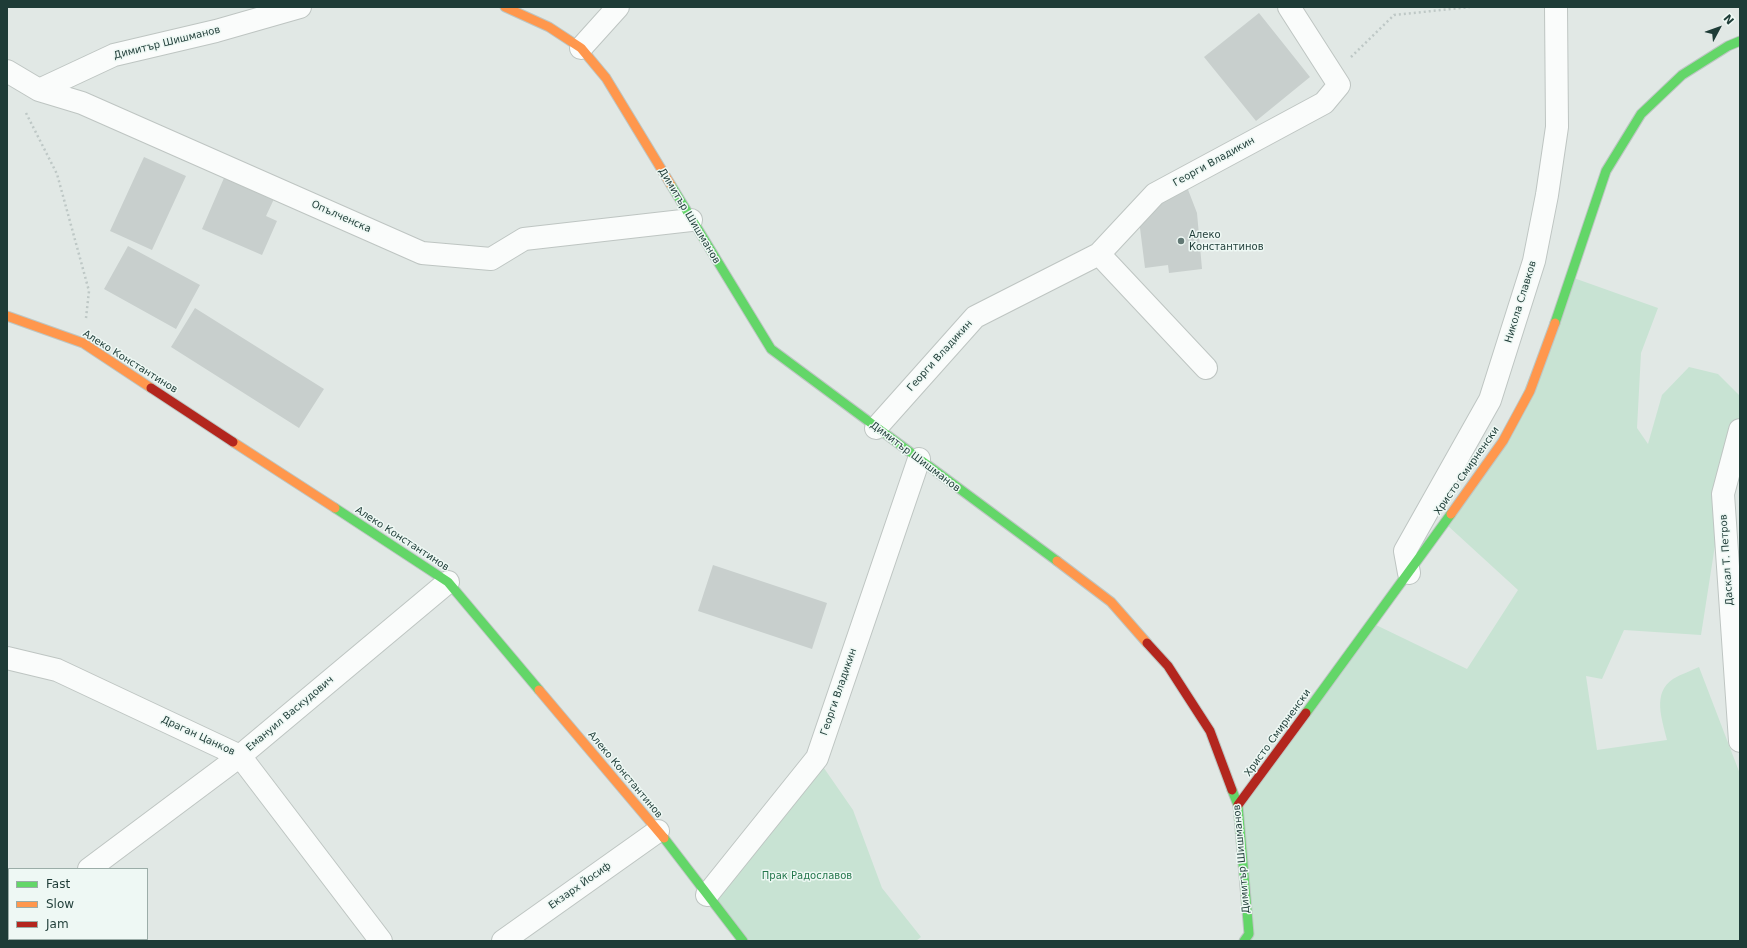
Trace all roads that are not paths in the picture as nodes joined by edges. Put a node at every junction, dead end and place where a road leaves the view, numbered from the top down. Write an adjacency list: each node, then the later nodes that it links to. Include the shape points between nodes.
1 (300, 7): 9 (street, Димитър Шишманов, via 216,31 114,55)
2 (504, 7): 7 (street, Димитър Шишманов, via 550,27)
3 (618, 7): 7 (street)
4 (1289, 7): 11 (street, Георги Владикин, via 1336,80 1324,103 1155,194)
5 (1556, 7): 17 (street, Никола Славков, via 1557,127 1534,261 1490,400 1405,551)
6 (1740, 41): 17 (street, Христо Смирненски, via 1682,75 1641,114 1606,171 1530,391 1503,441)
7 (581, 48): 10 (street, Димитър Шишманов, via 606,78)
8 (7, 71): 9 (street, Опълченска)
9 (39, 90): 10 (street, Опълченска, via 82,103 422,253 491,259 524,239)
10 (691, 220): 14 (street, Димитър Шишманов, via 771,349)
11 (1099, 254): 13 (street); 14 (street, Георги Владикин, via 975,317)
12 (7, 316): 18 (street, Алеко Константинов, via 83,343)
13 (1206, 368)
14 (876, 428): 16 (street, Димитър Шишманов)
15 (1740, 430): 20 (street, Даскал Т. Петров, via 1723,494)
16 (919, 459): 22 (street, Димитър Шишманов, via 1111,602 1168,666 1210,731); 25 (street, Георги Владикин, via 817,758)
17 (1409, 573): 22 (street, Христо Смирненски)
18 (448, 582): 21 (street, Емануил Васкудович); 23 (street, Алеко Константинов)
19 (7, 658): 21 (street, Драган Цанков, via 56,670)
20 (1740, 741)
21 (240, 756): 24 (street, Емануил Васкудович); 26 (street, Драган Цанков)
22 (1238, 805): 29 (street, Димитър Шишманов, via 1249,934)
23 (658, 831): 25 (street, Алеко Константинов); 27 (street, Екзарх Йосиф)
24 (91, 868)
25 (707, 895): 28 (street, Алеко Константинов)
26 (381, 941)
27 (503, 941)
28 (743, 941)
29 (1244, 941)

